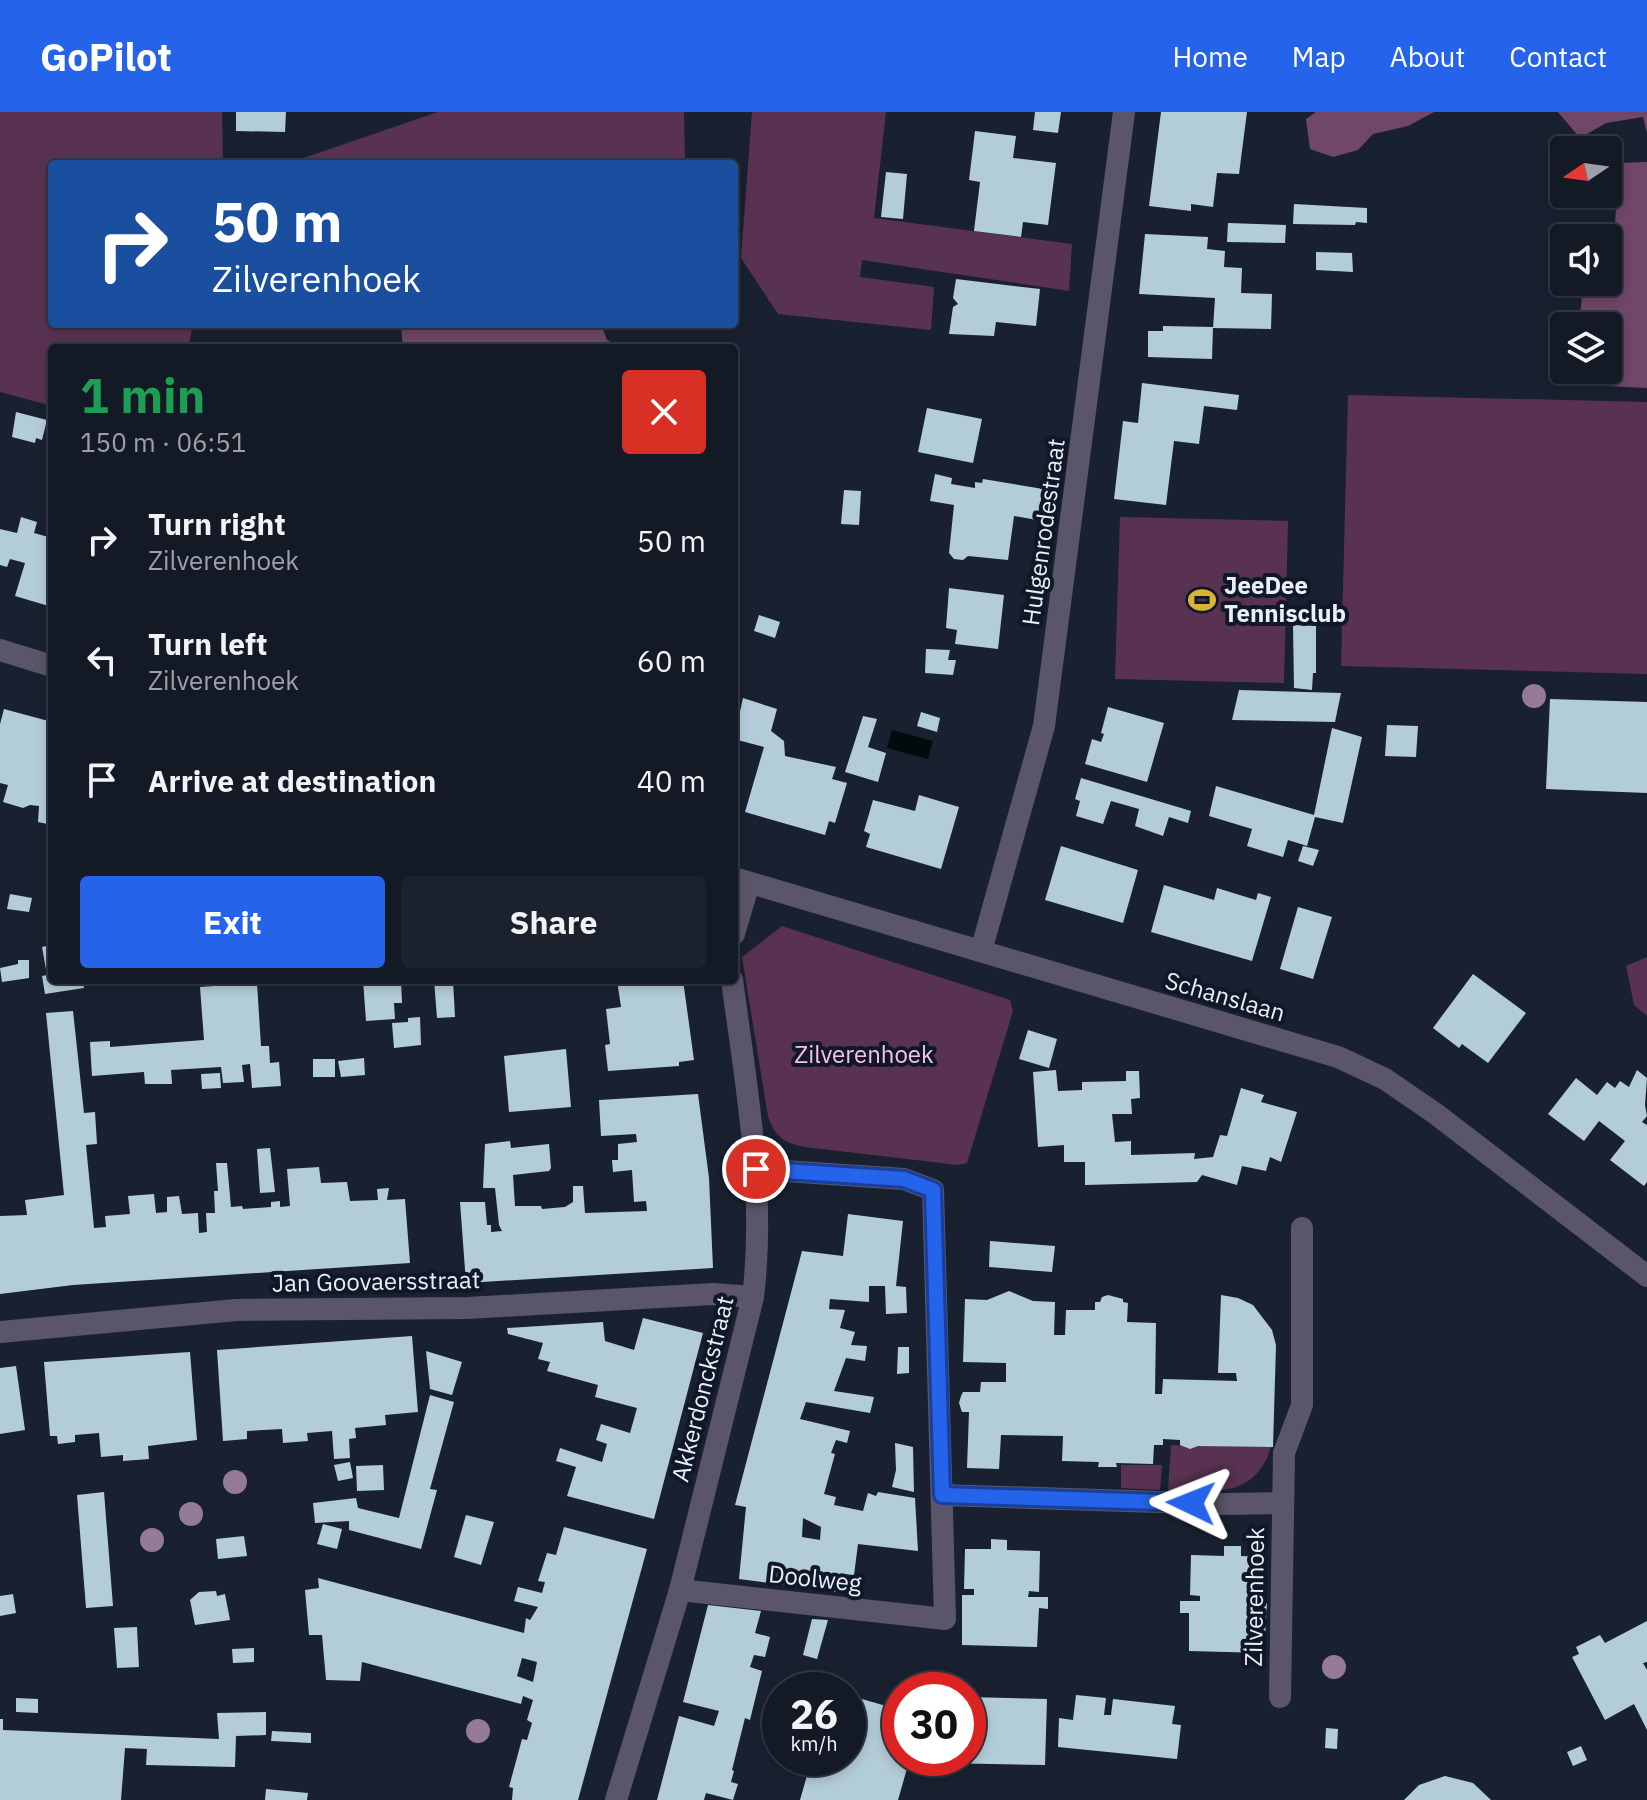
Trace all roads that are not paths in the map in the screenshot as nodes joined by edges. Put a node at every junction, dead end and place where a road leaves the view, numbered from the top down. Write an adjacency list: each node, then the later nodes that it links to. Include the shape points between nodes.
1 (1124, 112): 6 (street, Hulgenrodestraat, via 1044,726)
2 (0, 650): 3 (street)
3 (48, 665)
4 (742, 880): 5 (street); 6 (street, Schanslaan)
5 (738, 907)
6 (981, 951): 10 (street, Schanslaan, via 1373,1071)
7 (733, 984): 8 (street, Akkerdonckstraat)
8 (756, 1169): 11 (street, Akkerdonckstraat); 13 (street, via 904,1179 933,1190)
9 (1302, 1228): 14 (street, via 1302,1405 1284,1453)
10 (1647, 1276)
11 (753, 1297): 12 (street, Jan Goovaersstraat, via 713,1294 468,1308 236,1310); 15 (street, Akkerdonckstraat)
12 (0, 1332)
13 (942, 1495): 14 (street, Zilverenhoek); 15 (street, Doolweg, via 945,1619)
14 (1282, 1503): 16 (street, Zilverenhoek)
15 (680, 1590): 17 (street, Akkerdonckstraat)
16 (1280, 1697)
17 (616, 1800)

